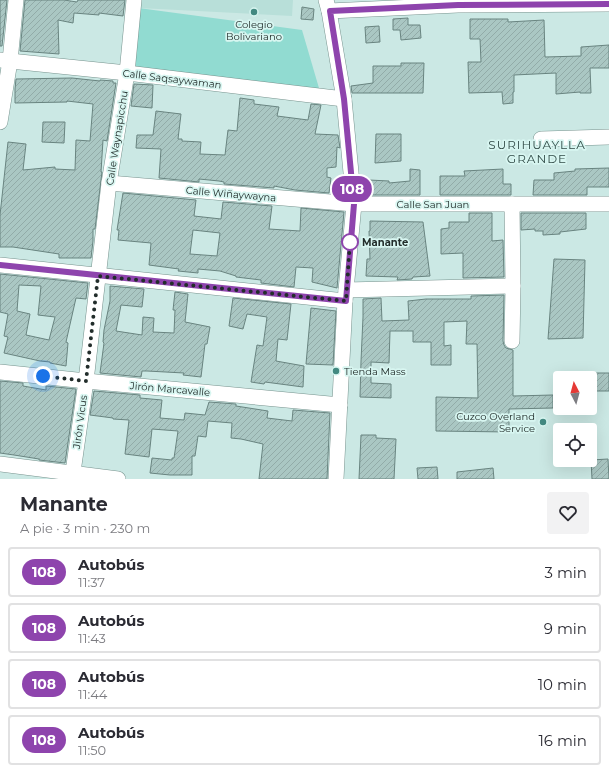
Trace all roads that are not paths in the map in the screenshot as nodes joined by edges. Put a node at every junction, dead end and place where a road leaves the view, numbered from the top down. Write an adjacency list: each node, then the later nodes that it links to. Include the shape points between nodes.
1 (16, 0): 6 (street)
2 (134, 0): 7 (street, Calle Waynapicchu)
3 (458, 2): 4 (street); 5 (street)
4 (328, 4): 8 (street)
5 (609, 4)
6 (5, 60): 7 (street, Calle Saqsaywaman); 9 (street)
7 (127, 73): 8 (street, Calle Saqsaywaman); 12 (street, Calle Waynapicchu)
8 (344, 99): 13 (street)
9 (0, 122)
10 (609, 137): 11 (street)
11 (542, 139)
12 (109, 184): 13 (street, Calle Wiñaywayna); 17 (street, Calle Waynapicchu)
13 (354, 204): 14 (street, Calle San Juan); 19 (street)
14 (512, 204): 15 (street, Calle San Juan); 18 (street)
15 (609, 204)
16 (0, 265): 17 (street)
17 (98, 276): 19 (street); 22 (street, Jirón Vicus)
18 (513, 286): 19 (street); 20 (street)
19 (346, 296): 23 (street)
20 (512, 341)
21 (0, 372): 22 (street, Jirón Marcavalle)
22 (86, 381): 23 (street, Jirón Marcavalle); 25 (street, Jirón Vicus)
23 (340, 405): 27 (street)
24 (0, 464): 25 (street)
25 (72, 476): 26 (street)
26 (118, 479)
27 (336, 479)

